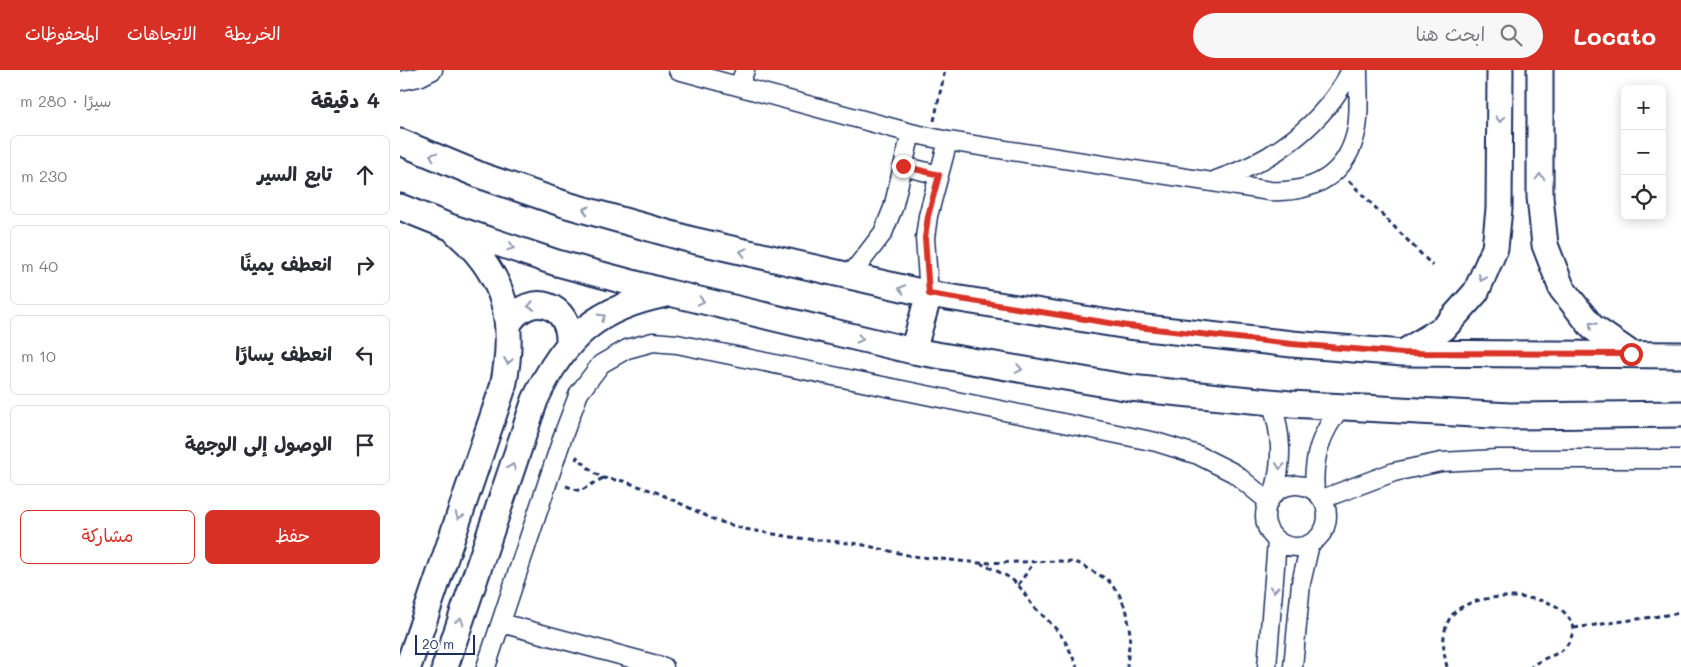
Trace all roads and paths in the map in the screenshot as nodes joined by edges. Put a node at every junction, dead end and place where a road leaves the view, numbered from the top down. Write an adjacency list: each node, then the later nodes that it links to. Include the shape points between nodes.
1 (433, 70): 9 (street)
2 (678, 70): 8 (street)
3 (945, 70): 11 (path)
4 (1351, 70): 17 (street, via 1330,104 1289,144 1256,164)
5 (1358, 70): 15 (street, via 1357,126 1353,146)
6 (1500, 70): 27 (street, one-way to 27, via 1499,209 1495,248 1476,292 1444,328)
7 (1540, 70): 28 (street, one-way to 7, via 1592,327 1580,312 1562,289 1545,245 1540,198)
8 (742, 78): 10 (street)
9 (400, 81)
10 (911, 133): 11 (street); 14 (street)
11 (930, 137): 12 (street)
12 (948, 141): 16 (street); 17 (street)
13 (400, 142): 21 (street, one-way to 13, via 692,240 567,205 482,176)
14 (903, 166): 16 (street); 21 (street, via 883,234)
15 (1337, 169): 17 (street, via 1310,188 1290,192); 20 (path)
16 (939, 175): 23 (street, via 925,238)
17 (1212, 182)
18 (400, 207): 19 (street)
19 (450, 227): 22 (street, one-way to 22, via 557,263); 24 (street, via 472,246 490,269 502,295)
20 (1433, 266)
21 (849, 277): 23 (street, one-way to 21)
22 (670, 293): 25 (street, one-way to 22, via 590,324 615,309); 26 (street, one-way to 26)
23 (929, 294): 26 (street); 27 (street, via 1128,326)
24 (509, 323): 25 (street, one-way to 24, via 567,322 553,308 533,304 523,308); 47 (street, one-way to 47, via 509,355 503,387)
25 (569, 343): 48 (street, one-way to 25, via 535,400 549,370)
26 (913, 351): 30 (street, one-way to 30, via 1130,388)
27 (1403, 353): 28 (street)
28 (1631, 354): 29 (street)
29 (1681, 355)
30 (1271, 402): 31 (street); 38 (street, one-way to 38, via 1279,428 1281,456)
31 (1342, 406): 32 (street, via 1510,416); 37 (street, via 1324,431 1318,446 1314,476)
32 (1681, 414)
33 (1681, 459): 37 (street, via 1441,462 1394,472)
34 (554, 462): 35 (path); 38 (street, via 579,393 601,364 627,349 653,342 677,344 1156,442 1198,455); 45 (street)
35 (571, 469): 36 (path, via 577,457); 36 (path, via 565,485 574,490 580,491)
36 (603, 478): 42 (path, via 656,492 715,520 744,529 859,544 912,556)
37 (1319, 495): 38 (street, via 1305,486 1294,484); 40 (street, via 1327,520 1324,530)
38 (1271, 497): 39 (street, via 1265,520)
39 (1276, 540): 40 (street, via 1292,547); 53 (street, one-way to 53)
40 (1310, 544): 54 (street, via 1301,583)
41 (1035, 561): 42 (path); 43 (path); 52 (path, via 1078,563 1108,580 1127,612 1130,634)
42 (979, 563): 43 (path)
43 (1018, 585): 51 (path, via 1056,626)
44 (1681, 612): 46 (path)
45 (501, 623): 49 (street); 50 (street)
46 (1574, 628): 55 (path, via 1564,611 1543,601 1509,597 1474,601 1460,608 1450,619 1444,636); 56 (path, via 1566,647)
47 (408, 667)
48 (445, 667)
49 (486, 667)
50 (664, 667)
51 (1076, 667)
52 (1127, 667)
53 (1267, 667)
54 (1294, 667)
55 (1447, 667)
56 (1531, 667)

